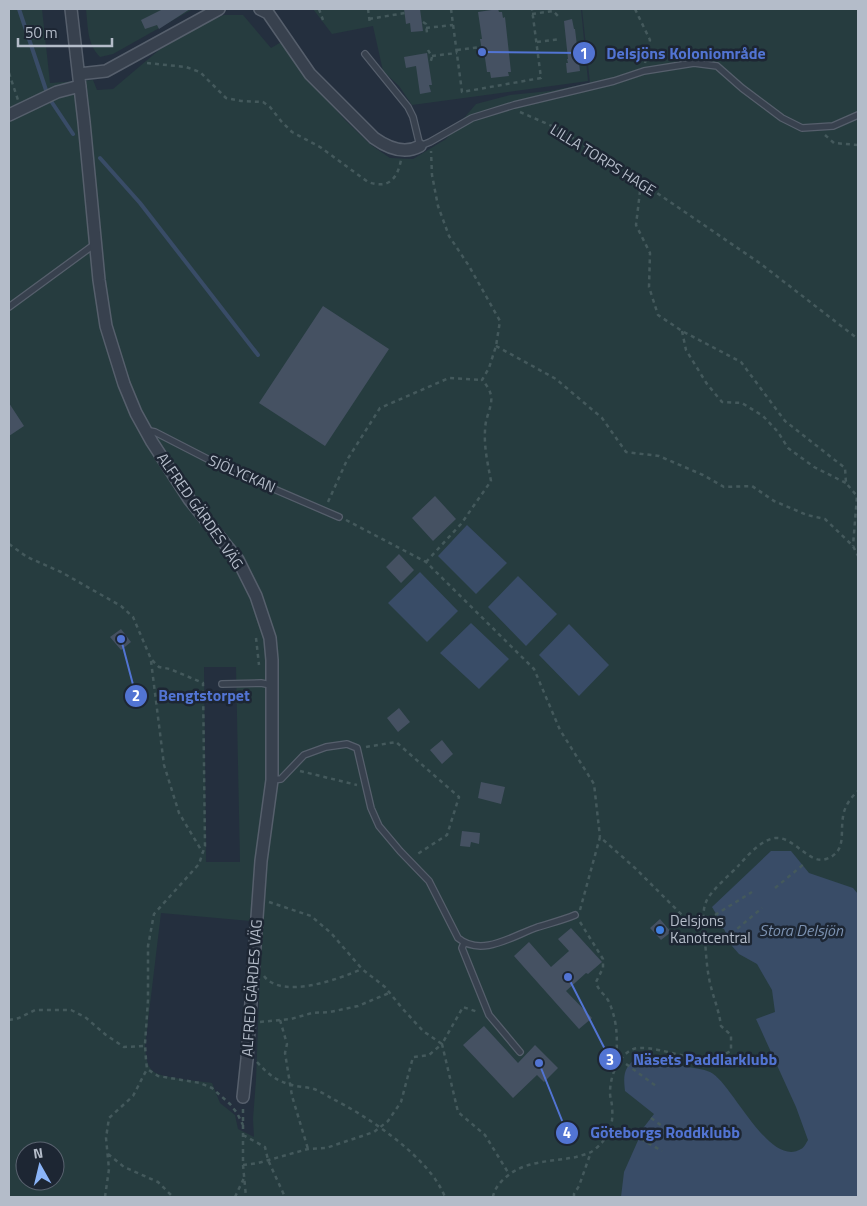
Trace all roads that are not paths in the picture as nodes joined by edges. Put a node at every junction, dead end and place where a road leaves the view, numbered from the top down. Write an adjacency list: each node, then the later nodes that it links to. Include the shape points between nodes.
1 (71, 9): 5 (street, ALFRED GÄRDES VÄG)
2 (219, 9): 5 (street, via 106,71)
3 (260, 9): 9 (street, via 268,13 310,74 374,138 385,146 403,150)
4 (365, 54): 9 (lane, via 408,107)
5 (79, 74): 6 (street, ALFRED GÄRDES VÄG)
6 (80, 86): 7 (street, via 56,92); 10 (street, ALFRED GÄRDES VÄG)
7 (9, 114)
8 (858, 115): 9 (lane, via 833,126 802,128 782,118 716,66 694,63 644,71 514,105 472,118)
9 (425, 144)
10 (95, 244): 11 (lane); 12 (street, ALFRED GÄRDES VÄG, via 106,326 129,396)
11 (9, 306)
12 (146, 432): 13 (lane, SJÖLYCKAN, via 155,432 225,468); 15 (street, ALFRED GÄRDES VÄG, via 189,499 238,560 256,596 270,638 272,660)
13 (340, 517)
14 (222, 684): 15 (lane)
15 (266, 684): 16 (street, ALFRED GÄRDES VÄG)
16 (272, 780): 18 (lane, via 281,779 304,755 347,744 357,748 371,808 379,826 429,881 458,938); 20 (street, ALFRED GÄRDES VÄG, via 261,861)
17 (575, 915): 18 (lane, via 506,941 486,946)
18 (464, 943): 19 (lane, via 462,948 489,1015)
19 (520, 1052)
20 (242, 1097)

